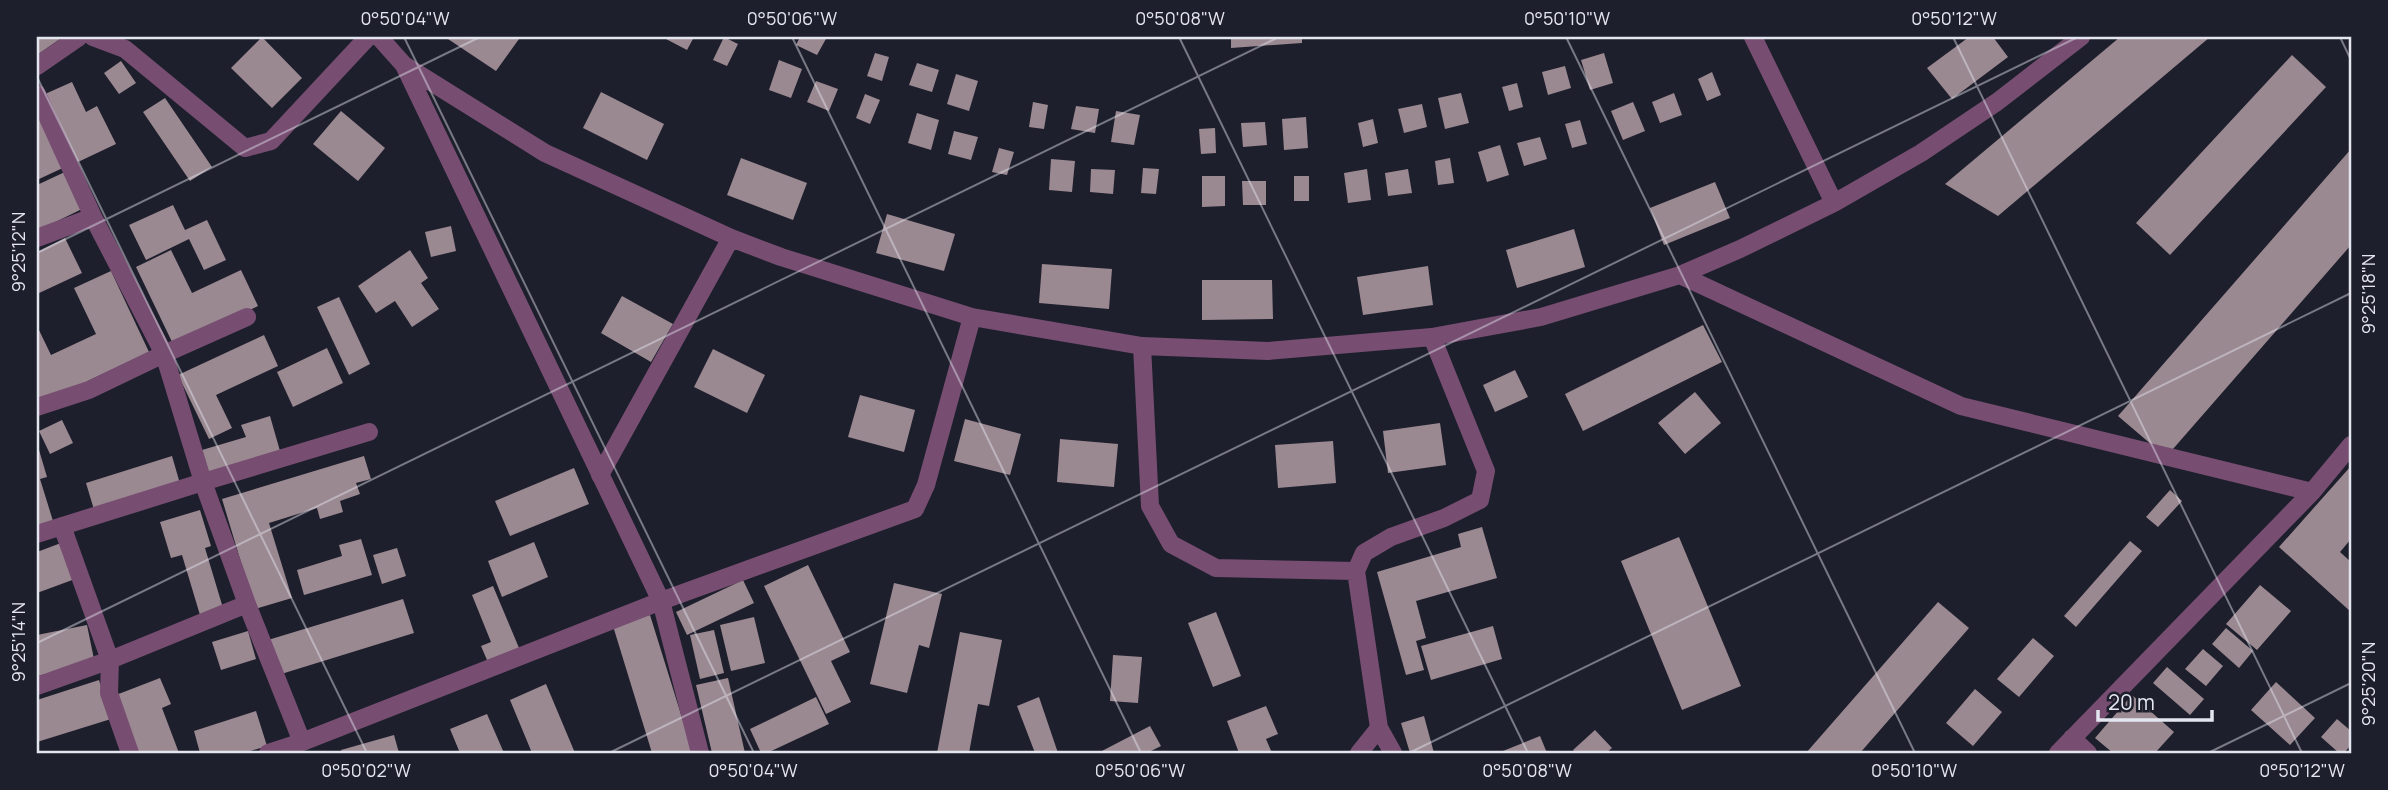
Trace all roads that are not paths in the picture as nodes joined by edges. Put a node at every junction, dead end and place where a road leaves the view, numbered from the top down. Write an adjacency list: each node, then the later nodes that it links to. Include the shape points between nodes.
1 (79, 37): 8 (street)
2 (93, 37): 3 (street, via 125,49 245,148 271,141)
3 (368, 37)
4 (379, 37): 7 (street)
5 (1753, 37): 10 (street)
6 (2081, 37): 10 (street, via 1997,102)
7 (404, 65): 13 (street, via 545,153); 23 (street)
8 (37, 66)
9 (37, 94): 11 (street)
10 (1834, 203): 14 (street)
11 (93, 217): 12 (street); 19 (street)
12 (37, 238)
13 (731, 238): 16 (street); 23 (street)
14 (1680, 275): 17 (street, via 1541,317); 25 (street, via 1961,405)
15 (247, 317): 19 (street)
16 (972, 317): 18 (street); 29 (street, via 926,485 915,509)
17 (1432, 337): 18 (street, via 1268,351); 28 (street, via 1486,471 1480,500 1391,537 1364,553)
18 (1142, 346): 28 (street, via 1150,506 1171,544 1216,568)
19 (164, 354): 20 (street, via 89,390); 24 (street)
20 (37, 407)
21 (369, 432): 24 (street)
22 (2351, 444): 25 (street)
23 (600, 475): 29 (street)
24 (203, 482): 26 (street); 30 (street)
25 (2312, 492): 34 (street)
26 (62, 526): 27 (street); 31 (street)
27 (37, 534)
28 (1356, 571): 33 (street)
29 (661, 601): 35 (street); 38 (street)
30 (247, 604): 31 (street); 35 (street)
31 (110, 660): 32 (street); 36 (street, via 109,693)
32 (37, 687)
33 (1379, 728): 39 (street); 40 (street)
34 (2072, 738): 41 (street); 42 (street)
35 (295, 747): 37 (street)
36 (130, 753)
37 (268, 753)
38 (700, 753)
39 (1359, 753)
40 (1393, 753)
41 (2058, 753)
42 (2088, 753)

